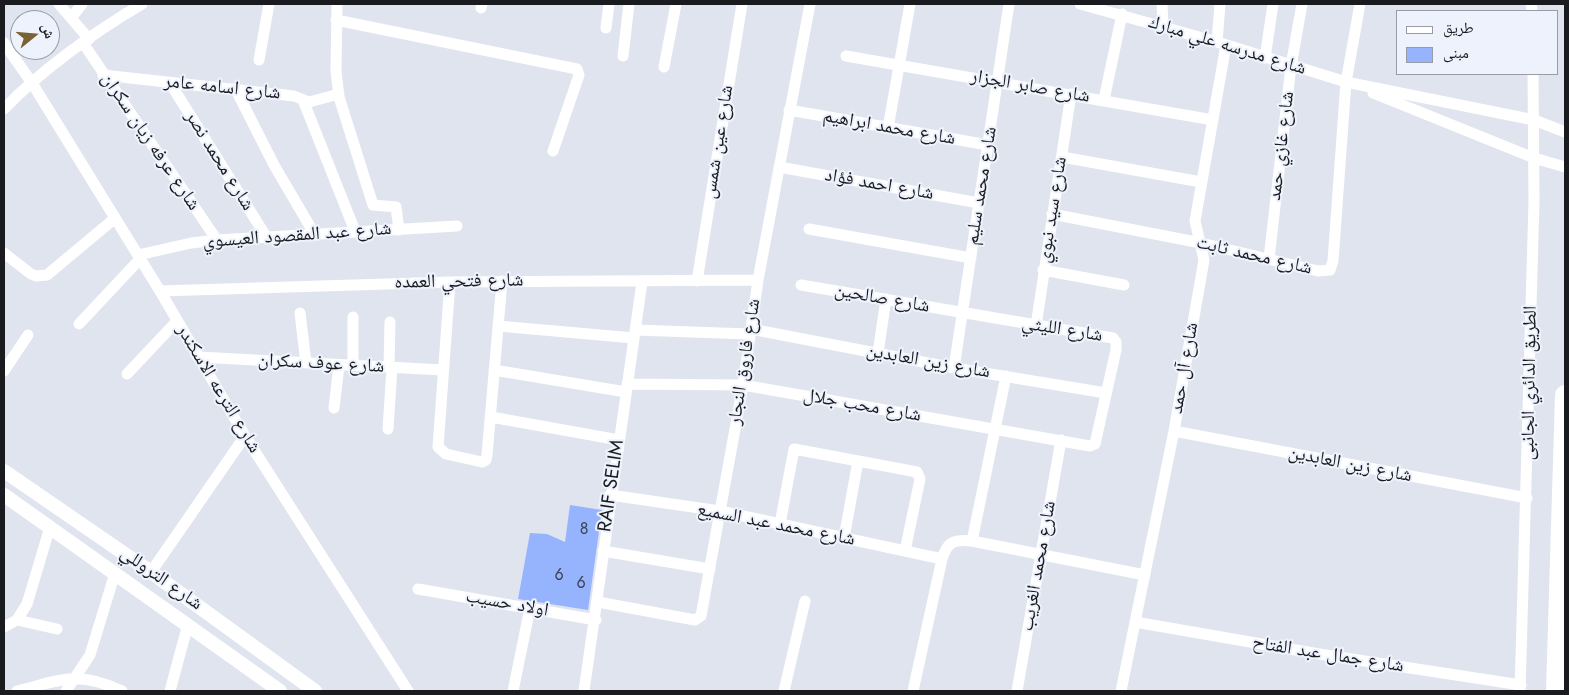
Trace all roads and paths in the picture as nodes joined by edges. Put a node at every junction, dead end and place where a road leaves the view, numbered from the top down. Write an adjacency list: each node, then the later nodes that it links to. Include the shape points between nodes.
1 (59, 4): 20 (street, شارع عرفه زيان سكران)
2 (82, 4): 20 (street)
3 (142, 4): 24 (street)
4 (269, 4): 30 (street)
5 (337, 4): 21 (street)
6 (609, 4): 23 (street)
7 (629, 4): 27 (street)
8 (676, 4): 33 (street)
9 (742, 4): 76 (street, شارع عين شمس)
10 (810, 4): 46 (street, شارع فاروق النجار)
11 (910, 4): 31 (street)
12 (1009, 4): 36 (street, شارع محمد سليم)
13 (1080, 4): 19 (street, شارع مدرسه علي مبارك)
14 (1162, 4): 22 (street)
15 (1220, 4): 26 (street, شارع آل حمد)
16 (1273, 4): 29 (street)
17 (1302, 4): 32 (street, شارع غازي حمد)
18 (1360, 4): 37 (street)
19 (1122, 14): 22 (street, شارع مدرسه علي مبارك); 44 (street)
20 (72, 18): 24 (street, شارع عرفه زيان سكران)
21 (336, 20): 41 (street); 52 (street, via 577,69 579,75)
22 (1163, 26): 26 (street, شارع مدرسه علي مبارك)
23 (606, 28)
24 (86, 41): 34 (street, شارع عرفه زيان سكران); 38 (street)
25 (4, 43): 38 (street, شارع الترعه الاسكندر)
26 (1221, 43): 29 (street, شارع مدرسه علي مبارك); 47 (street, شارع آل حمد)
27 (622, 56)
28 (846, 56): 31 (street, شارع صابر الجزار)
29 (1265, 58): 32 (street, شارع مدرسه علي مبارك)
30 (259, 60)
31 (899, 66): 36 (street, شارع صابر الجزار); 49 (street)
32 (1292, 66): 37 (street, شارع مدرسه علي مبارك); 72 (street, شارع غازي حمد)
33 (664, 67)
34 (103, 74): 39 (street, شارع اسامه عامر); 67 (street, شارع عرفه زيان سكران)
35 (1533, 75): 48 (street, الطريق الدائري الجانبى)
36 (997, 82): 42 (street, شارع صابر الجزار); 51 (street, شارع محمد سليم)
37 (1346, 82): 48 (street, شارع مدرسه علي مبارك); 54 (street, شارع مدرسه علي مبارك); 72 (street, شارع محمد ثابت, via 1332,266 1326,271 1318,271)
38 (32, 83): 45 (street); 60 (street, شارع الترعه الاسكندر)
39 (170, 83): 40 (street, شارع اسامه عامر); 66 (street, شارع محمد نصر)
40 (236, 90): 43 (street, شارع اسامه عامر, via 298,96); 65 (street)
41 (339, 94): 43 (street, شارع اسامه عامر, via 310,102); 63 (street, via 373,205 396,207)
42 (1071, 94): 44 (street, شارع صابر الجزار); 53 (street, شارع سيد نبوي)
43 (303, 100): 64 (street)
44 (1104, 100): 47 (street, شارع صابر الجزار)
45 (4, 109)
46 (790, 110): 49 (street, شارع محمد ابراهيم); 55 (street, شارع فاروق النجار)
47 (1213, 120): 57 (street, شارع آل حمد)
48 (1534, 120): 50 (street, شارع مدرسه علي مبارك); 54 (street, الطريق الدائري الجانبى)
49 (888, 128): 51 (street, شارع محمد ابراهيم)
50 (1565, 132)
51 (988, 145): 58 (street, شارع محمد سليم)
52 (553, 150)
53 (1062, 157): 57 (street); 59 (street, شارع سيد نبوي)
54 (1534, 158): 56 (street, شارع مدرسه علي مبارك); 123 (street, الطريق الدائري الجانبى)
55 (779, 166): 58 (street, شارع احمد فؤاد); 74 (street, شارع فاروق النجار)
56 (1565, 167)
57 (1202, 182): 68 (street, شارع آل حمد, via 1195,222)
58 (979, 203): 71 (street, شارع محمد سليم)
59 (1052, 214): 68 (street, شارع محمد ثابت); 73 (street, شارع سيد نبوي)
60 (114, 219): 69 (street, via 41,277 31,274); 70 (street, شارع الترعه الاسكندر)
61 (457, 226): 63 (street, شارع عبد المقصود العيسوي)
62 (809, 229): 71 (street)
63 (399, 230): 64 (street, شارع عبد المقصود العيسوي)
64 (355, 231): 65 (street, شارع عبد المقصود العيسوي)
65 (315, 236): 66 (street, شارع عبد المقصود العيسوي)
66 (267, 238): 67 (street, شارع عبد المقصود العيسوي)
67 (217, 240): 70 (street, شارع عبد المقصود العيسوي)
68 (1201, 243): 72 (street, شارع محمد ثابت); 114 (street, شارع آل حمد, via 1204,260)
69 (4, 253)
70 (139, 257): 81 (street, شارع الترعه الاسكندر); 88 (street)
71 (971, 258): 84 (street, شارع محمد سليم)
72 (1269, 259)
73 (1043, 270): 80 (street); 90 (street, شارع سيد نبوي)
74 (758, 280): 76 (street, شارع فتحي العمده); 91 (street, شارع فاروق النجار)
75 (502, 281): 77 (street, شارع فتحي العمده); 78 (street, شارع فتحي العمده); 89 (street)
76 (697, 281): 78 (street, شارع فتحي العمده)
77 (450, 282): 81 (street, شارع فتحي العمده); 101 (street)
78 (642, 282): 92 (street, RAIF SELIM)
79 (801, 285): 82 (street, شارع صالحين)
80 (1124, 285)
81 (160, 291): 86 (street, شارع الترعه الاسكندر)
82 (886, 299): 84 (street, شارع صالحين); 94 (street)
83 (300, 313): 96 (street)
84 (962, 314): 90 (street, شارع الليثي); 100 (street, شارع محمد سليم)
85 (353, 317): 98 (street)
86 (177, 321): 95 (street, شارع الترعه الاسكندر); 104 (street)
87 (390, 322): 99 (street)
88 (79, 324)
89 (498, 326): 92 (street, شارع زين العابدين); 102 (street)
90 (1036, 326): 108 (street, شارع الليثي, via 1115,339 1116,350)
91 (751, 331): 92 (street, شارع زين العابدين); 94 (street, شارع زين العابدين); 106 (street, شارع فاروق النجار)
92 (634, 334): 107 (street, RAIF SELIM)
93 (28, 335): 103 (street)
94 (878, 353): 100 (street, شارع زين العابدين)
95 (198, 357): 96 (street, شارع عوف سكران); 115 (street, شارع الترعه الاسكندر)
96 (306, 363): 97 (street, شارع عوف سكران)
97 (339, 365): 98 (street, شارع عوف سكران); 110 (street)
98 (352, 365): 99 (street, شارع عوف سكران)
99 (390, 367): 101 (street, شارع عوف سكران); 112 (street)
100 (954, 368): 105 (street, شارع زين العابدين)
101 (443, 370): 111 (street, via 438,443 443,453 484,461 488,455)
102 (494, 370): 107 (street, شارع محب جلال); 111 (street)
103 (4, 371)
104 (127, 374)
105 (1006, 376): 108 (street, شارع زين العابدين); 113 (street)
106 (743, 385): 107 (street, شارع محب جلال); 113 (street, شارع محب جلال); 124 (street, شارع فاروق النجار)
107 (626, 388): 116 (street, RAIF SELIM)
108 (1106, 393): 118 (street, شارع الليثي)
109 (1565, 395): 162 (highway)
110 (334, 408)
111 (490, 417): 116 (street)
112 (388, 429)
113 (995, 430): 117 (street, شارع محب جلال); 128 (street)
114 (1174, 431): 123 (street, شارع زين العابدين); 136 (street, شارع آل حمد)
115 (245, 436): 134 (street); 155 (street, شارع الترعه الاسكندر)
116 (618, 440): 121 (street, RAIF SELIM)
117 (1061, 440): 118 (street, شارع محب جلال, via 1090,446); 131 (street, شارع محمد الغريب)
118 (1095, 444)
119 (858, 461): 125 (street, via 794,449); 127 (street); 130 (street, via 917,472 920,476)
120 (4, 471): 134 (street, شارع التروللي)
121 (610, 494): 124 (street, شارع محمد عبد السميع); 129 (street, RAIF SELIM)
122 (4, 495): 126 (street, شارع التروللي)
123 (1527, 498): 148 (street, الطريق الدائري الجانبى)
124 (720, 511): 125 (street, شارع محمد عبد السميع); 133 (street, شارع فاروق النجار)
125 (780, 524): 127 (street, شارع محمد عبد السميع)
126 (50, 527): 135 (street, شارع التروللي); 141 (street, via 27,604)
127 (844, 538): 130 (street, شارع محمد عبد السميع)
128 (972, 541): 131 (street); 132 (street, via 948,544)
129 (603, 551): 133 (street); 139 (street, RAIF SELIM)
130 (905, 551): 132 (street, شارع محمد عبد السميع)
131 (1040, 554): 136 (street); 160 (street, شارع محمد الغريب)
132 (942, 560): 159 (street)
133 (710, 569): 139 (street, شارع فاروق النجار, via 701,617 695,620)
134 (151, 572): 154 (street, شارع التروللي)
135 (114, 573): 144 (street, شارع التروللي); 147 (street, via 90,655)
136 (1145, 575): 143 (street, شارع آل حمد)
137 (418, 589): 140 (street, اولاد حسيب)
138 (805, 601): 158 (street)
139 (598, 602): 142 (street, RAIF SELIM)
140 (530, 608): 142 (street, اولاد حسيب); 156 (street)
141 (16, 620): 145 (street); 146 (street)
142 (596, 620): 157 (street, RAIF SELIM)
143 (1135, 622): 148 (street, شارع جمال عبد الفتاح); 161 (street, شارع آل حمد)
144 (188, 624): 152 (street); 153 (street, شارع التروللي)
145 (4, 627)
146 (57, 629)
147 (76, 677): 149 (street); 150 (street); 151 (street)
148 (1521, 688)
149 (17, 691)
150 (66, 691)
151 (122, 691)
152 (170, 691)
153 (280, 691)
154 (315, 691)
155 (408, 691)
156 (514, 691)
157 (584, 691)
158 (784, 691)
159 (913, 691)
160 (1017, 691)
161 (1121, 691)
162 (1556, 691)

